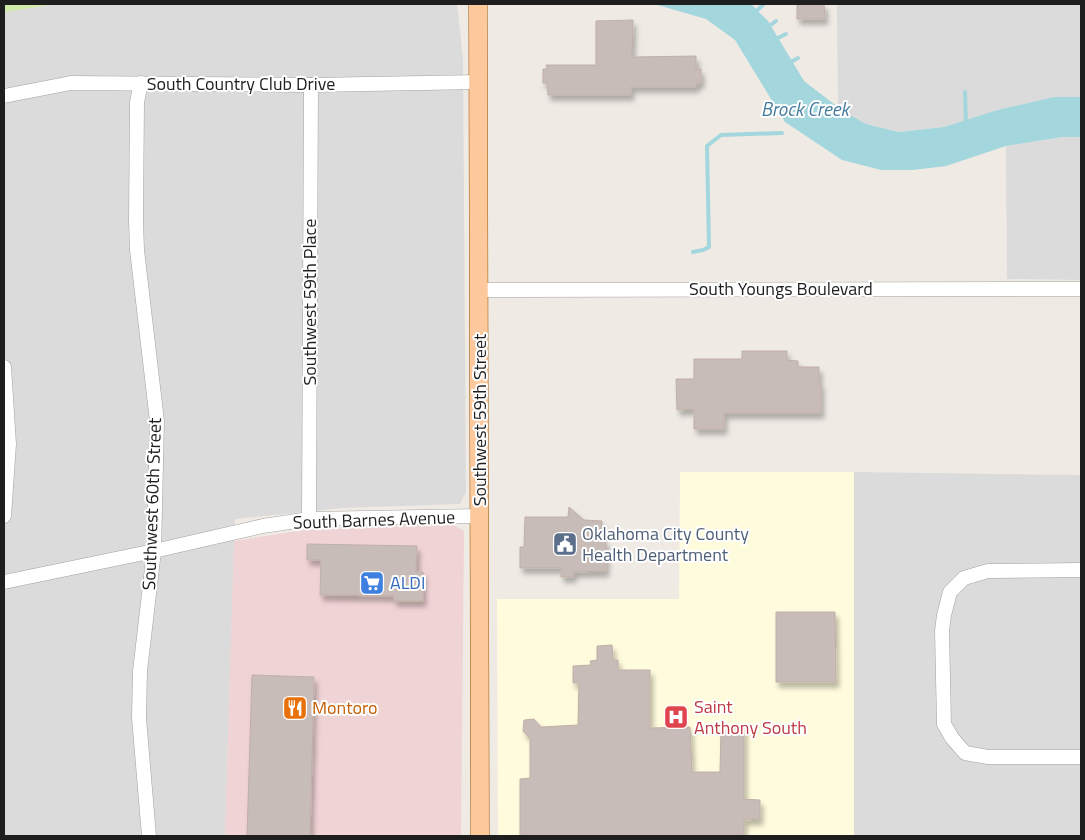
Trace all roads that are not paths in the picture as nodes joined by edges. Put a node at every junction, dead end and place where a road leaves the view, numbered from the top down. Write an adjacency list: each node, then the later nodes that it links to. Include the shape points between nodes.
1 (478, 4): 2 (main road, Southwest 59th Street)
2 (479, 82): 4 (street, South Country Club Drive); 7 (main road, Southwest 59th Street)
3 (142, 83): 4 (street, South Country Club Drive); 5 (street, South Country Club Drive, via 71,83); 12 (street, Southwest 60th Street, via 137,102 136,220 157,421)
4 (311, 85): 11 (street, Southwest 59th Place)
5 (4, 96)
6 (1081, 289): 7 (street, South Youngs Boulevard)
7 (480, 290): 10 (main road, Southwest 59th Street)
8 (4, 368): 9 (street, via 9,444)
9 (4, 516)
10 (480, 516): 11 (street, South Barnes Avenue); 17 (main road, Southwest 59th Street)
11 (309, 519): 12 (street, South Barnes Avenue)
12 (154, 551): 14 (street, South Barnes Avenue); 16 (street, Southwest 60th Street, via 140,671 139,718)
13 (1081, 570): 15 (street, via 988,570 964,578 950,592 942,631 944,724 965,754)
14 (4, 582)
15 (1081, 757)
16 (149, 836)
17 (480, 836)

